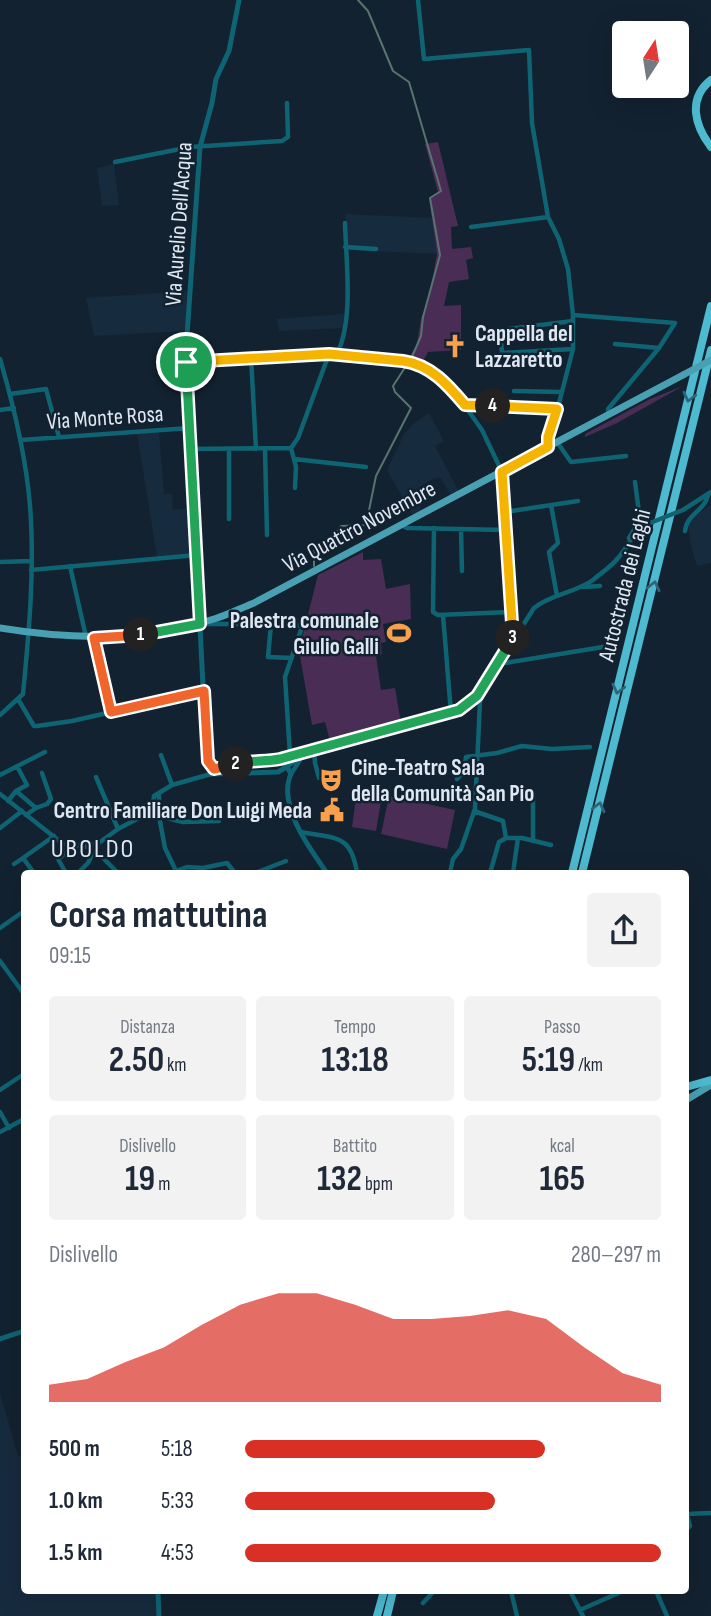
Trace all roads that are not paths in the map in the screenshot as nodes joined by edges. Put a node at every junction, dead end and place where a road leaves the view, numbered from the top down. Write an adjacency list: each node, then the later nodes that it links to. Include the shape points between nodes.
1 (239, 0): 7 (street, Via Aurelio Dell'Acqua)
2 (418, 0): 10 (street, via 424,59 529,50 532,123)
3 (711, 80): 5 (highway, via 698,97)
4 (287, 103): 7 (street, via 286,140)
5 (698, 125): 6 (highway); 8 (highway)
6 (711, 138)
7 (200, 147): 9 (street); 26 (street, Via Aurelio Dell'Acqua)
8 (711, 147)
9 (115, 162)
10 (548, 217): 12 (street); 16 (street, via 568,270)
11 (345, 223): 13 (street)
12 (471, 226)
13 (345, 247): 14 (street); 22 (street, via 346,315)
14 (376, 249)
15 (711, 306): 153 (highway, Autostrada dei Laghi, one-way to 153)
16 (573, 318): 18 (street, via 675,323); 19 (street); 19 (street, via 500,330 502,353)
17 (615, 344): 18 (street)
18 (659, 348): 34 (street, via 608,409)
19 (573, 349): 28 (street)
20 (711, 350): 154 (highway, Autostrada dei Laghi, one-way to 20)
21 (329, 354): 22 (street); 23 (street); 40 (street)
22 (337, 354): 30 (street, via 414,363 441,379)
23 (251, 357): 26 (street); 43 (street)
24 (0, 359): 29 (street)
25 (711, 360): 34 (main road, Via Quattro Novembre, bridge)
26 (186, 362): 35 (street, Via Aurelio Dell'Acqua)
27 (514, 391): 28 (street)
28 (562, 392): 32 (street)
29 (10, 394): 31 (street); 36 (street, via 46,389)
30 (465, 405): 32 (street); 48 (street)
31 (14, 408): 33 (street); 37 (street)
32 (557, 409): 39 (street)
33 (0, 410)
34 (609, 414): 38 (main road, Via Quattro Novembre)
35 (190, 428): 36 (street, Via Monte Rosa); 41 (street, Via Aurelio Dell'Acqua)
36 (59, 437): 37 (street, Via Monte Rosa)
37 (21, 440): 64 (street)
38 (558, 442): 39 (main road, Via Quattro Novembre); 45 (street, via 571,461)
39 (548, 447): 48 (main road, Via Quattro Novembre)
40 (291, 448): 44 (street); 46 (street)
41 (191, 449): 42 (street); 63 (street, Via Aurelio Dell'Acqua)
42 (229, 449): 43 (street); 55 (street)
43 (256, 449): 44 (street)
44 (265, 449): 61 (street)
45 (626, 456)
46 (294, 460): 47 (street); 50 (street)
47 (366, 467)
48 (502, 472): 54 (street); 56 (main road, Via Quattro Novembre)
49 (635, 482): 62 (street, via 640,520)
50 (295, 488)
51 (709, 494): 60 (street, via 705,505 688,518); 62 (street, bridge, via 637,531)
52 (578, 501): 53 (street)
53 (551, 505): 54 (street); 71 (street, via 558,543 549,552)
54 (505, 512): 59 (street)
55 (229, 519)
56 (402, 525): 57 (street); 74 (main road, Via Quattro Novembre)
57 (434, 528): 58 (street); 72 (street, via 431,609)
58 (461, 529): 59 (street); 68 (street)
59 (506, 530): 73 (street)
60 (685, 531)
61 (267, 535)
62 (627, 546): 70 (street)
63 (197, 555): 66 (street); 75 (street, Via Aurelio Dell'Acqua)
64 (31, 561): 65 (street); 67 (street)
65 (0, 562)
66 (71, 566): 67 (street); 80 (street)
67 (31, 570): 79 (street)
68 (461, 571)
69 (600, 586): 70 (street)
70 (582, 587): 71 (street)
71 (557, 596): 77 (street, via 538,604)
72 (443, 615): 73 (street); 89 (street)
73 (512, 615): 77 (street); 81 (street)
74 (219, 621): 75 (main road, Via Quattro Novembre); 76 (street)
75 (200, 624): 80 (main road, Via Quattro Novembre); 85 (street, Via Aurelio Dell'Acqua)
76 (271, 624): 83 (street, via 268,657); 83 (street, via 303,629)
77 (521, 627): 81 (street)
78 (0, 628): 79 (main road, Via Quattro Novembre)
79 (29, 633): 80 (main road, Via Quattro Novembre); 87 (street, via 23,694)
80 (90, 638): 88 (street)
81 (514, 638): 84 (street)
82 (609, 646): 84 (street, via 505,663)
83 (292, 658): 95 (street, via 285,680)
84 (499, 660): 86 (street)
85 (204, 691): 88 (street); 99 (street, Via Aurelio Dell'Acqua)
86 (477, 696): 89 (street); 97 (street)
87 (18, 699): 88 (street, via 34,726); 90 (street)
88 (111, 712)
89 (451, 713): 92 (street)
90 (0, 715)
91 (590, 747): 97 (street, via 522,746)
92 (313, 749): 95 (street); 96 (street); 113 (street)
93 (46, 751): 102 (street)
94 (161, 755): 115 (street)
95 (290, 755): 98 (street)
96 (304, 756): 103 (street); 111 (street)
97 (477, 757): 114 (street, via 466,757); 123 (street)
98 (280, 759): 101 (street); 103 (street)
99 (208, 761): 104 (street); 110 (street, Via Aurelio Dell'Acqua)
100 (247, 761): 101 (street); 104 (street); 107 (street)
101 (255, 761): 108 (street)
102 (17, 766): 109 (street); 116 (street, via 27,785)
103 (288, 766): 105 (street); 111 (street)
104 (218, 769): 110 (street)
105 (278, 772): 108 (street); 111 (street)
106 (42, 773): 121 (street, via 51,799)
107 (247, 773): 108 (street); 110 (street)
108 (254, 773)
109 (0, 775)
110 (211, 775): 115 (street)
111 (289, 776): 129 (street, via 291,809)
112 (96, 777): 128 (street)
113 (319, 778)
114 (457, 779)
115 (172, 785): 118 (street)
116 (16, 791): 120 (street); 121 (street)
117 (533, 791): 133 (street)
118 (159, 793): 122 (street, via 153,798); 125 (street)
119 (0, 794): 120 (street)
120 (8, 801): 124 (street)
121 (36, 808): 124 (street)
122 (152, 811): 125 (street); 128 (street)
123 (474, 811): 131 (street, via 503,821); 150 (street)
124 (24, 813): 127 (street); 130 (street)
125 (159, 816): 126 (street); 144 (street)
126 (219, 821)
127 (0, 828)
128 (118, 829): 136 (street)
129 (300, 832): 148 (street); 149 (street, via 348,845)
130 (54, 836): 135 (street); 137 (street)
131 (506, 838): 132 (street); 151 (street, via 499,842)
132 (518, 838): 133 (street); 152 (street)
133 (533, 841): 134 (street)
134 (551, 845)
135 (69, 846): 136 (street); 141 (street, via 58,859)
136 (94, 849): 142 (street); 143 (street)
137 (23, 858): 139 (street); 140 (street)
138 (286, 861): 147 (street)
139 (14, 864)
140 (32, 870)
141 (64, 870)
142 (81, 870)
143 (115, 870)
144 (175, 870)
145 (180, 870): 146 (street, via 227,863)
146 (233, 870)
147 (263, 870)
148 (325, 870)
149 (357, 870)
150 (451, 870)
151 (491, 870)
152 (513, 870)
153 (573, 870)
154 (583, 870)
155 (21, 913): 156 (street)
156 (0, 928)
157 (0, 961): 158 (street)
158 (21, 990)
159 (21, 1076): 162 (street)
160 (711, 1083): 161 (highway); 163 (main road)
161 (689, 1087)
162 (0, 1090)
163 (689, 1098)
164 (0, 1112): 166 (street)
165 (21, 1121): 166 (street)
166 (9, 1128): 167 (street)
167 (0, 1132)
168 (21, 1332): 169 (street)
169 (0, 1339)
170 (711, 1513): 171 (street)
171 (689, 1514)
172 (158, 1594): 182 (street)
173 (383, 1594): 183 (highway)
174 (392, 1594): 184 (highway)
175 (430, 1594): 180 (street)
176 (512, 1594): 185 (street)
177 (572, 1594): 181 (street)
178 (611, 1594): 181 (street)
179 (657, 1594): 187 (street)
180 (423, 1603)
181 (580, 1610): 186 (street)
182 (159, 1616)
183 (377, 1616)
184 (387, 1616)
185 (517, 1616)
186 (583, 1616)
187 (667, 1616)

